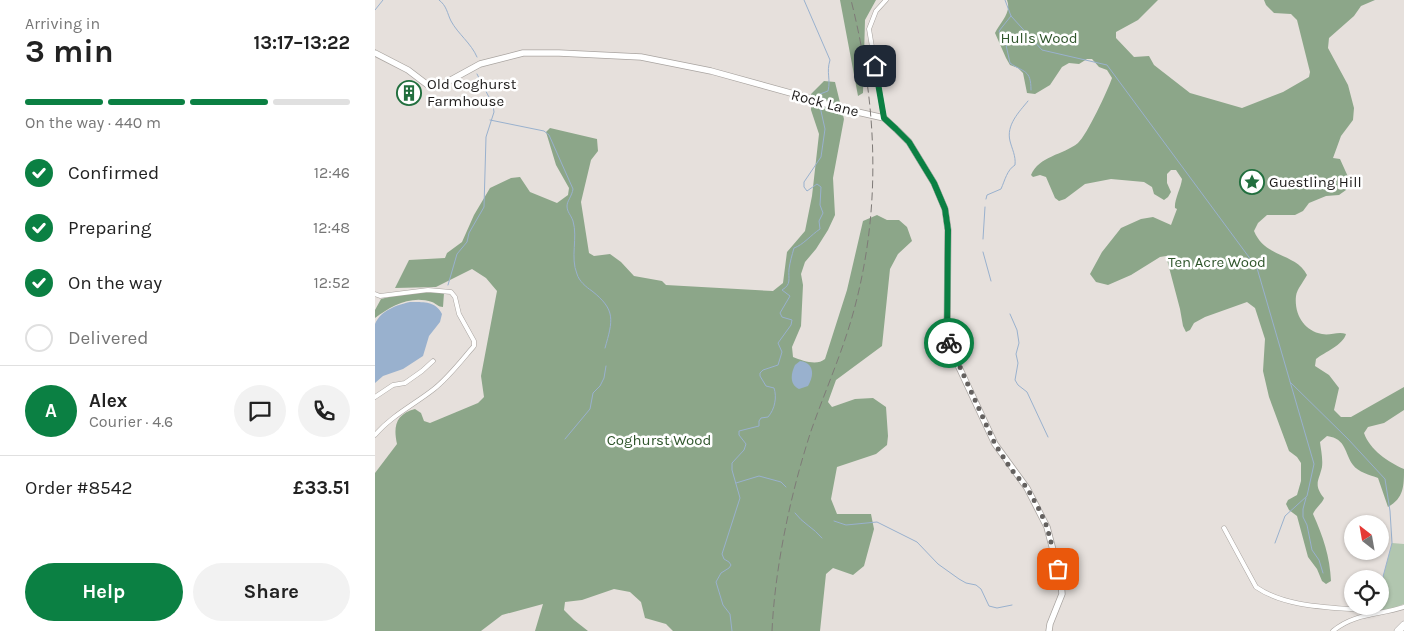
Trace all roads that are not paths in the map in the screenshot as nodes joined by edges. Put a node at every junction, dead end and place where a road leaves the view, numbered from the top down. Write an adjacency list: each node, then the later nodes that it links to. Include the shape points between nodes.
1 (886, 0): 3 (street, via 875,11 869,29)
2 (375, 53): 3 (street, Rock Lane, via 408,70 429,86 438,88 480,64 523,53 650,59 711,70 831,106)
3 (884, 118): 14 (street, via 909,142 937,188 945,209 948,230 947,335 950,348 995,444 1027,488 1047,527 1062,594)
4 (375, 294): 7 (street, via 428,290 451,292 474,341 474,346 433,389)
5 (433, 361): 6 (street, via 405,383)
6 (375, 397)
7 (375, 435)
8 (1224, 528): 10 (street, via 1256,587 1265,593 1298,602)
9 (1404, 607): 11 (street)
10 (1344, 608)
11 (1389, 612)
12 (1364, 615): 15 (street)
13 (1404, 625): 16 (highway)
14 (1049, 631)
15 (1333, 631)
16 (1398, 631)

